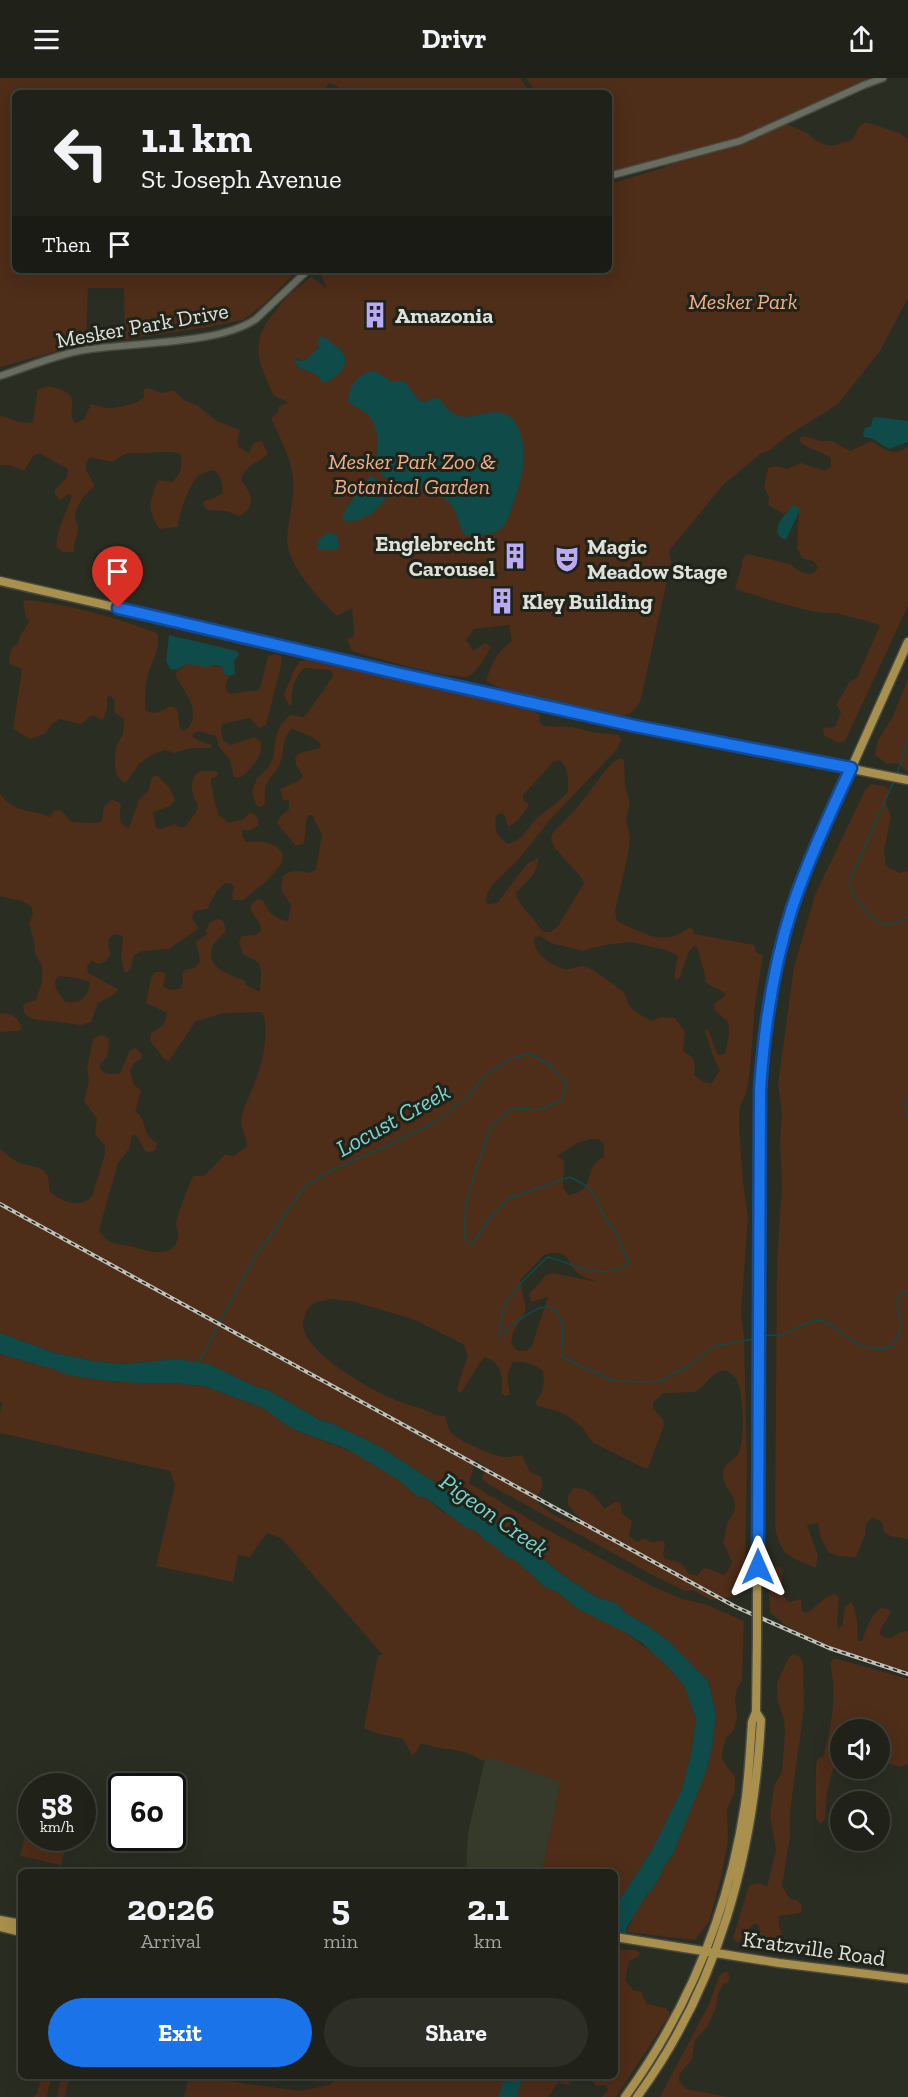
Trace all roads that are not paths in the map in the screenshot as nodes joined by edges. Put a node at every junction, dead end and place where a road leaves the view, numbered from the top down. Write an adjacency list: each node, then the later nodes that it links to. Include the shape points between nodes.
1 (883, 78): 2 (street, via 740,141)
2 (612, 175)
3 (305, 273): 4 (street, Mesker Park Drive, via 256,319 235,329 180,340 80,351)
4 (0, 376)
5 (0, 581): 7 (main road, via 635,726)
6 (908, 642): 7 (main road)
7 (851, 768): 8 (main road); 14 (main road, bridge, via 795,900 769,1003 760,1090 756,1712 738,1845)
8 (908, 780)
9 (0, 1920): 10 (main road)
10 (18, 1923)
11 (0, 1928): 12 (main road)
12 (18, 1931)
13 (618, 1937): 14 (main road, Kratzville Road)
14 (710, 1952): 15 (main road, Kratzville Road); 16 (main road, via 671,2025); 17 (main road, via 680,2029)
15 (908, 1979)
16 (625, 2097)
17 (638, 2097)

